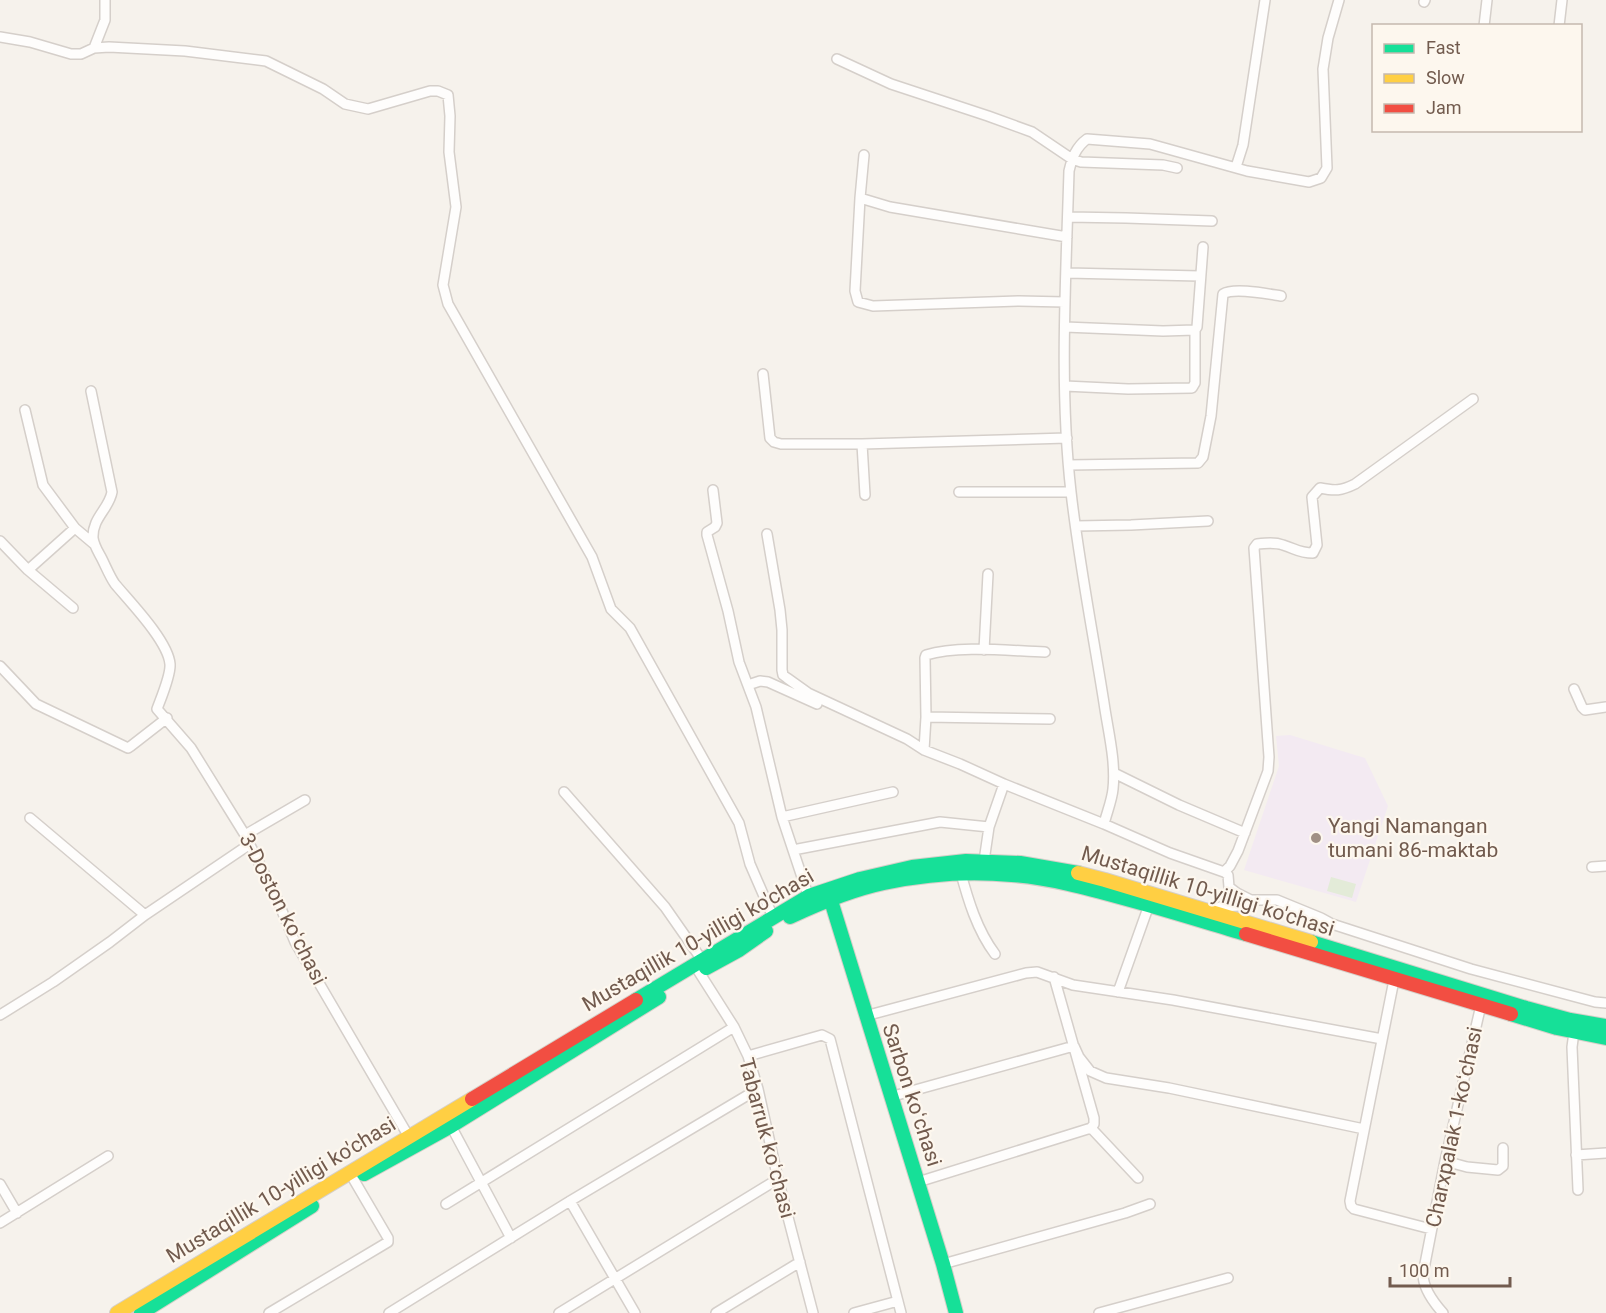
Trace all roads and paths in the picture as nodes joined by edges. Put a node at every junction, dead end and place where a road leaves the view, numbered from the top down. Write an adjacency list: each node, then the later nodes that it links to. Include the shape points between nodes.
1 (105, 0): 9 (street, via 105,20)
2 (1265, 0): 13 (street, via 1243,145)
3 (1339, 0): 13 (street, via 1323,69 1327,168 1321,178 1309,182)
4 (1487, 0): 6 (street)
5 (1562, 0): 7 (street)
6 (1484, 24)
7 (1559, 24)
8 (0, 37): 9 (street, via 71,54)
9 (94, 48): 81 (street, via 185,51 266,61 345,104 368,109 430,91 448,95 449,152 456,207 443,285 448,304 592,557 611,609 630,628 739,823 750,864)
10 (837, 59): 12 (street, via 891,84 1032,132)
11 (864, 155): 15 (street)
12 (1072, 159): 13 (street, via 1087,139 1150,144); 14 (street); 16 (street)
13 (1236, 167)
14 (1177, 168)
15 (860, 198): 18 (street, via 890,207); 23 (street, via 855,291 858,302 873,306)
16 (1068, 217): 17 (street); 18 (street)
17 (1212, 221)
18 (1067, 237): 20 (street)
19 (1203, 247): 21 (street)
20 (1067, 273): 21 (street); 23 (street)
21 (1200, 276): 25 (street)
22 (1281, 296): 33 (street, via 1236,291 1223,294 1211,416 1203,457 1198,463)
23 (1065, 302): 24 (street)
24 (1065, 327): 25 (street); 27 (street)
25 (1195, 330): 27 (street, via 1192,387)
26 (763, 374): 32 (street, via 770,438 774,442)
27 (1065, 386): 31 (street)
28 (91, 391): 43 (street, via 112,492 97,518)
29 (1473, 399): 67 (street, via 1355,484 1334,491 1320,488 1312,497 1317,545 1313,554 1276,543 1257,544 1254,548 1269,757 1268,771)
30 (25, 410): 40 (street, via 43,485)
31 (1067, 438): 32 (street); 33 (street)
32 (862, 444): 37 (street)
33 (1069, 465): 36 (street)
34 (713, 490): 50 (street, via 717,523 707,535)
35 (959, 492): 36 (street)
36 (1071, 492): 39 (street)
37 (865, 495)
38 (1208, 521): 39 (street)
39 (1076, 526): 58 (street)
40 (75, 528): 43 (street); 44 (street)
41 (766, 534): 56 (street, via 780,610 783,675 808,693)
42 (0, 541): 44 (street)
43 (94, 544): 54 (street, via 114,582 166,652 170,664 158,709)
44 (28, 570): 46 (street)
45 (988, 574): 47 (street)
46 (73, 608)
47 (984, 650): 48 (street); 53 (street, via 926,655)
48 (1045, 652)
49 (0, 666): 54 (street, via 36,704 128,748)
50 (748, 685): 56 (street, via 768,682 898,740); 63 (street)
51 (1574, 689): 52 (street, via 1586,710)
52 (1606, 707)
53 (926, 717): 55 (street); 57 (street)
54 (167, 718): 68 (street, 3-Doston koʻchasi, via 191,748)
55 (1050, 719)
56 (907, 739): 57 (street)
57 (924, 750): 59 (street)
58 (1114, 773): 65 (street); 67 (street)
59 (1004, 784): 65 (street); 66 (street)
60 (564, 792): 83 (street, Tabarruk koʻchasi, via 665,907)
61 (893, 792): 63 (street)
62 (305, 800): 68 (street)
63 (783, 817): 69 (street)
64 (30, 818): 80 (street)
65 (1104, 824): 74 (street)
66 (989, 827): 69 (street, via 940,822); 70 (street)
67 (1245, 833): 74 (street)
68 (248, 839): 80 (street); 103 (street, 3-Doston koʻchasi, via 295,942)
69 (793, 850): 77 (street)
70 (984, 861): 73 (main road, Mustaqillik 10-yilligi ko'chasi); 79 (main road, Mustaqillik 10-yilligi ko'chasi, via 1055,868)
71 (1606, 866): 72 (street)
72 (1592, 867)
73 (959, 868): 75 (main road, Mustaqillik 10-yilligi ko'chasi, via 924,864 896,869); 78 (main road, Mustaqillik 10-yilligi ko'chasi, via 1045,879); 82 (street, via 985,941)
74 (1224, 872): 76 (street, via 1229,887)
75 (829, 894): 77 (main road, Mustaqillik 10-yilligi ko'chasi); 90 (main road, Sarbon koʻchasi)
76 (1251, 900): 79 (street); 87 (street, via 1277,900 1332,924 1471,969)
77 (810, 901): 81 (main road, Mustaqillik 10-yilligi ko'chasi); 83 (main road, Mustaqillik 10-yilligi ko'chasi, via 739,950)
78 (1149, 905): 85 (main road, Mustaqillik 10-yilligi ko'chasi); 86 (street)
79 (1209, 913): 91 (main road, Mustaqillik 10-yilligi ko'chasi, via 1526,1008)
80 (145, 915): 89 (street)
81 (773, 917): 83 (main road, Mustaqillik 10-yilligi ko'chasi)
82 (995, 954)
83 (700, 966): 92 (street, Tabarruk koʻchasi); 100 (main road, Mustaqillik 10-yilligi ko'chasi); 103 (main road, Mustaqillik 10-yilligi ko'chasi)
84 (1054, 977): 86 (street, via 1073,985); 90 (street, via 1026,973); 96 (street)
85 (1394, 980): 88 (main road, Mustaqillik 10-yilligi ko'chasi); 95 (street)
86 (1118, 992): 95 (street)
87 (1606, 1003)
88 (1481, 1005): 93 (main road, Mustaqillik 10-yilligi ko'chasi); 108 (street, Charxpalak 1-koʻchasi)
89 (0, 1015)
90 (865, 1016): 99 (main road, Sarbon koʻchasi)
91 (1606, 1026)
92 (734, 1027): 97 (street, Tabarruk koʻchasi); 112 (street)
93 (1574, 1032): 94 (main road, Mustaqillik 10-yilligi ko'chasi); 106 (street)
94 (1606, 1038)
95 (1382, 1039): 102 (street)
96 (1074, 1046): 99 (street); 101 (street, via 1094,1118); 102 (street, via 1090,1071 1106,1078)
97 (748, 1056): 98 (street, Tabarruk koʻchasi); 127 (street, via 822,1035 830,1039)
98 (758, 1089): 110 (street, Tabarruk koʻchasi); 116 (street)
99 (890, 1097): 113 (main road, Sarbon koʻchasi)
100 (451, 1126): 111 (main road, Mustaqillik 10-yilligi ko'chasi); 112 (street)
101 (1091, 1128): 109 (street); 113 (street)
102 (1364, 1129): 121 (street, via 1351,1206)
103 (409, 1137): 128 (main road, Mustaqillik 10-yilligi ko'chasi)
104 (1503, 1148): 108 (street, via 1503,1166 1498,1170)
105 (1606, 1153): 106 (street)
106 (1576, 1155): 115 (street)
107 (108, 1156): 119 (street)
108 (1445, 1161): 121 (street, Charxpalak 1-koʻchasi)
109 (1138, 1178)
110 (778, 1179): 123 (street, Tabarruk koʻchasi); 125 (street)
111 (354, 1180): 129 (main road, Mustaqillik 10-yilligi ko'chasi); 130 (street, via 388,1242)
112 (482, 1182): 117 (street); 122 (street)
113 (918, 1182): 124 (main road, Sarbon koʻchasi)
114 (0, 1184): 119 (street)
115 (1578, 1190)
116 (570, 1201): 122 (street); 125 (street)
117 (446, 1204)
118 (1150, 1204): 124 (street)
119 (17, 1213): 120 (street)
120 (0, 1223)
121 (1431, 1229): 140 (street, Charxpalak 1-koʻchasi, via 1423,1282)
122 (511, 1238): 131 (street)
123 (800, 1262): 134 (street); 135 (street, Tabarruk koʻchasi)
124 (943, 1264): 138 (main road, Sarbon koʻchasi)
125 (615, 1278): 132 (street); 133 (street)
126 (1228, 1278): 139 (street)
127 (898, 1301): 136 (street); 137 (street)
128 (117, 1313)
129 (141, 1313)
130 (268, 1313)
131 (389, 1313)
132 (559, 1313)
133 (635, 1313)
134 (716, 1313)
135 (813, 1313)
136 (854, 1313)
137 (901, 1313)
138 (956, 1313)
139 (1099, 1313)
140 (1443, 1313)

